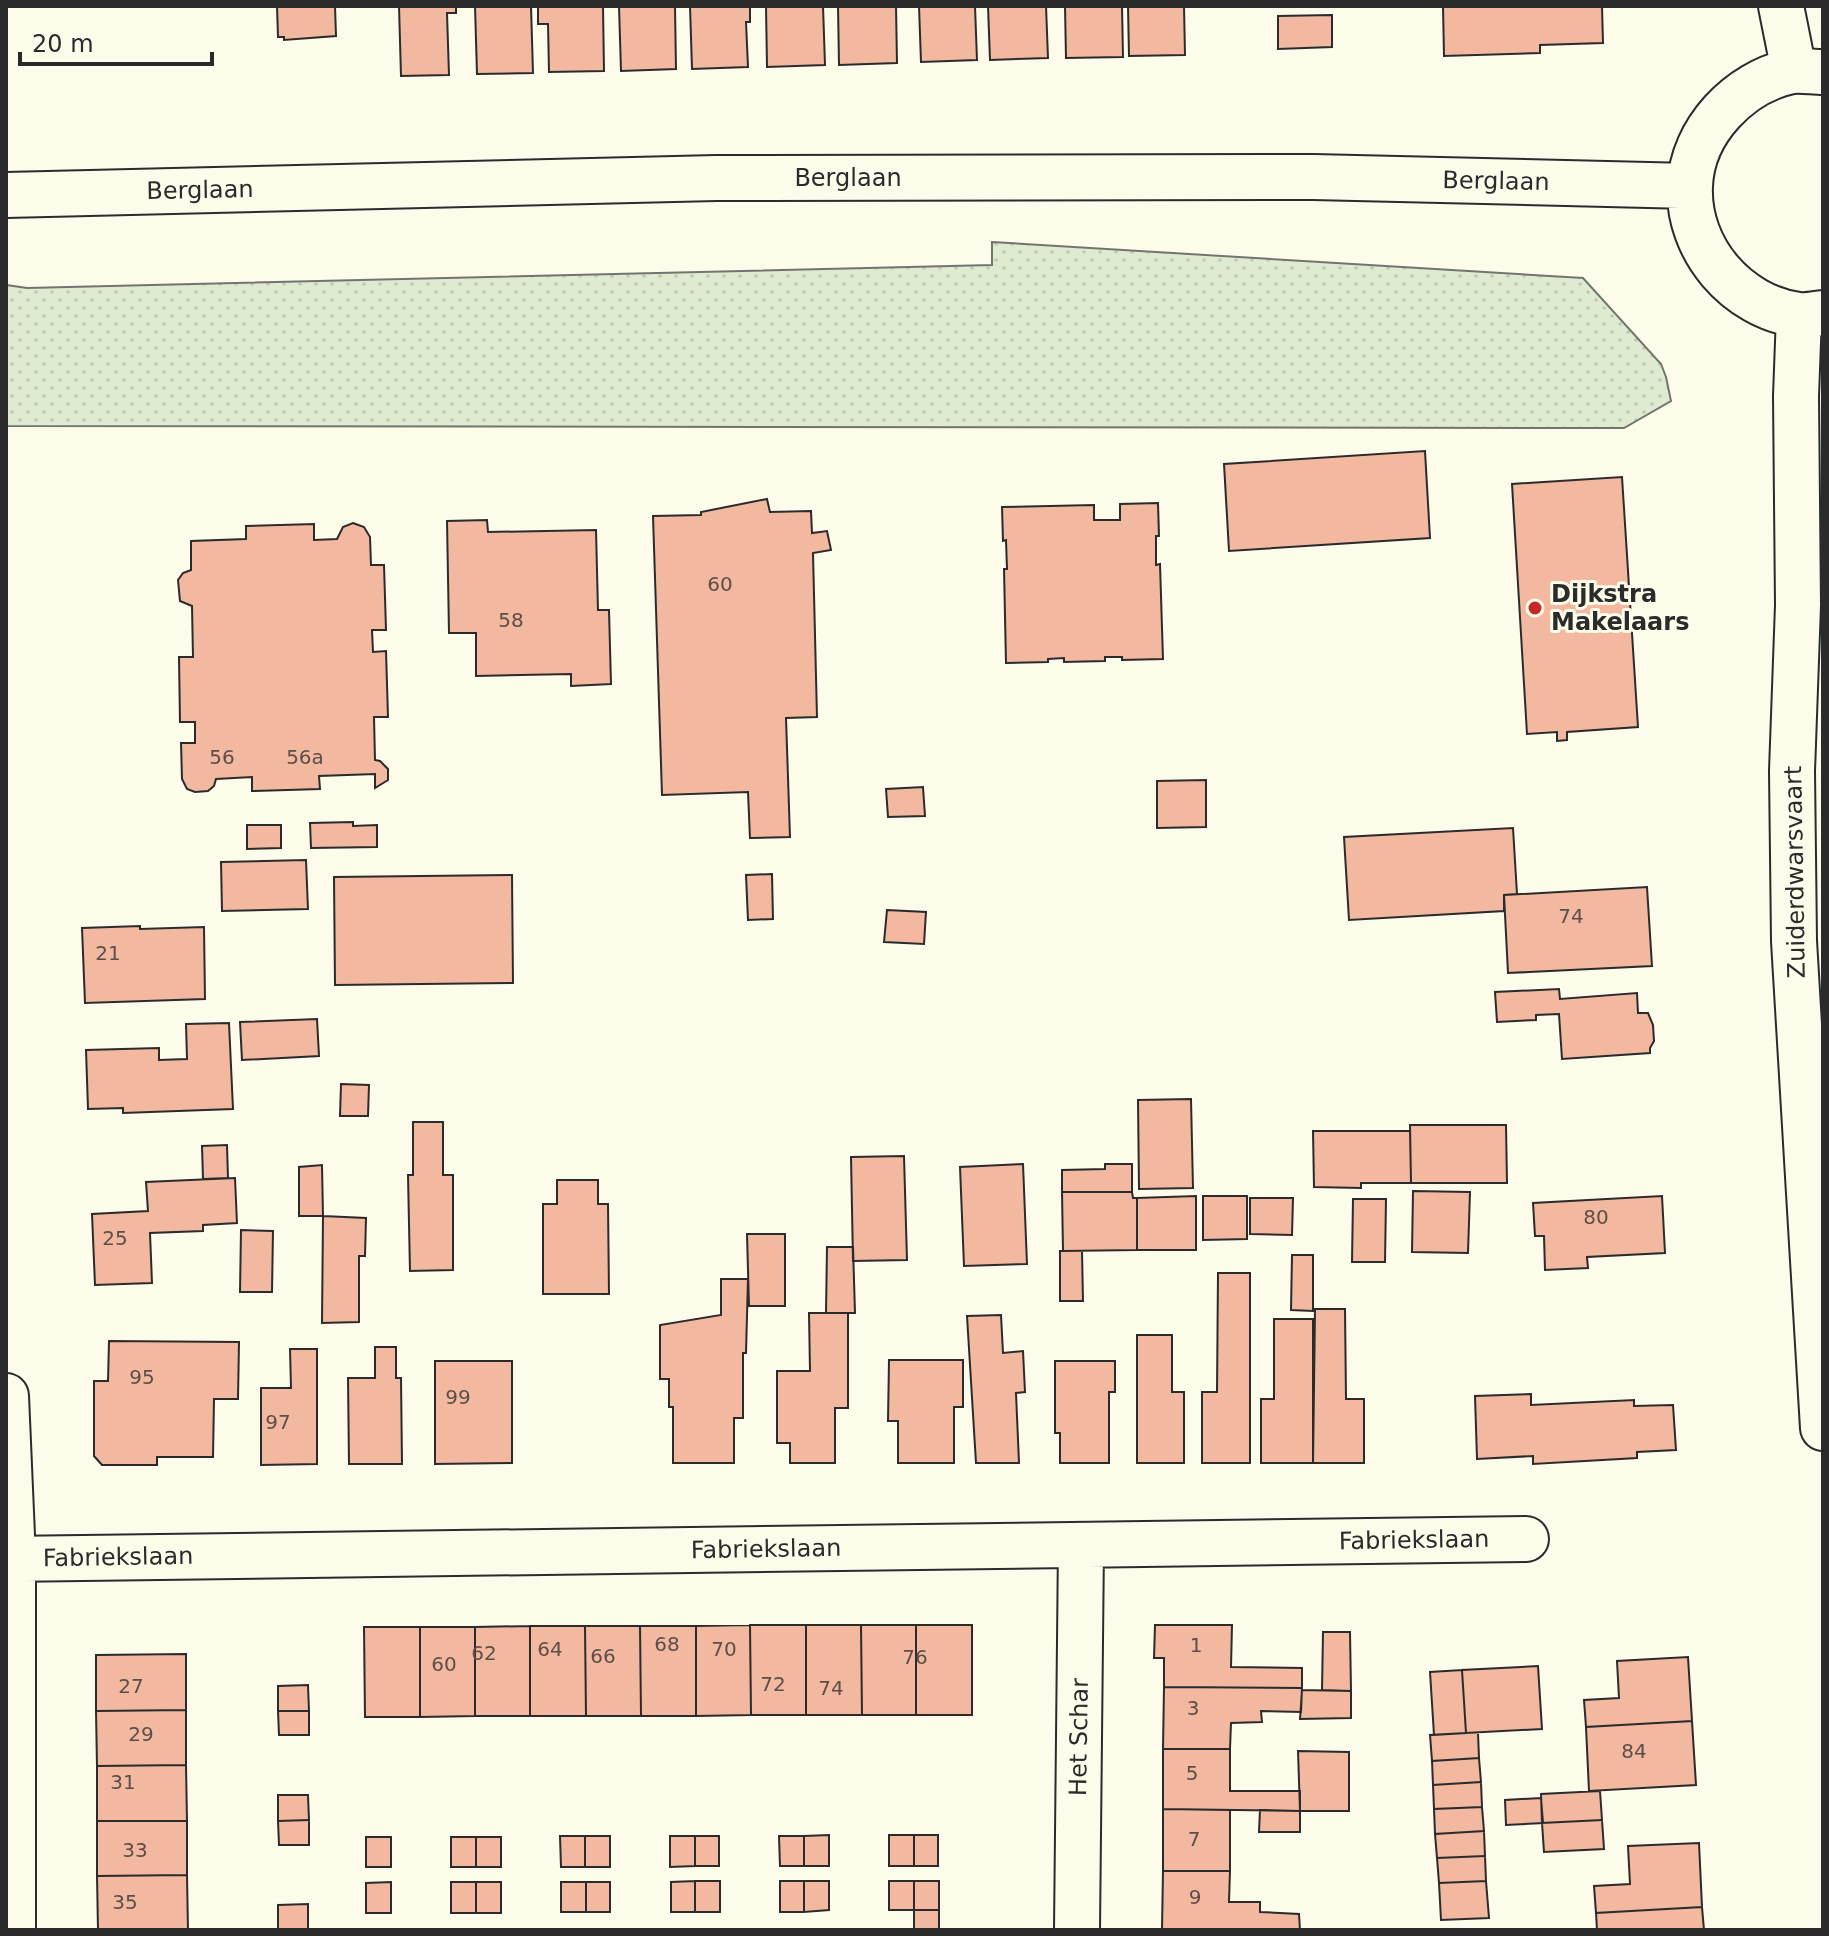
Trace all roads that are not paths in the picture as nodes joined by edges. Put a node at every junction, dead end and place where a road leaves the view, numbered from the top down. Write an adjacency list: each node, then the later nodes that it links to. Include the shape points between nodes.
1 (1781, 6): 2 (street)
2 (1808, 72): 3 (street, via 1754,85 1721,110 1699,146)
3 (1690, 186): 4 (street, Berglaan, via 1313,177 716,178); 5 (street, via 1696,231 1719,272 1755,301)
4 (6, 195)
5 (1811, 314): 7 (street, Zuiderdwarsvaart, via 1796,396 1798,605 1792,771 1794,941)
6 (6, 1396): 10 (street)
7 (1823, 1428)
8 (1526, 1539): 9 (street, Fabriekslaan)
9 (1081, 1545): 10 (street, Fabriekslaan); 12 (street, Het Schar)
10 (10, 1559): 11 (street)
11 (13, 1930)
12 (1077, 1930)

